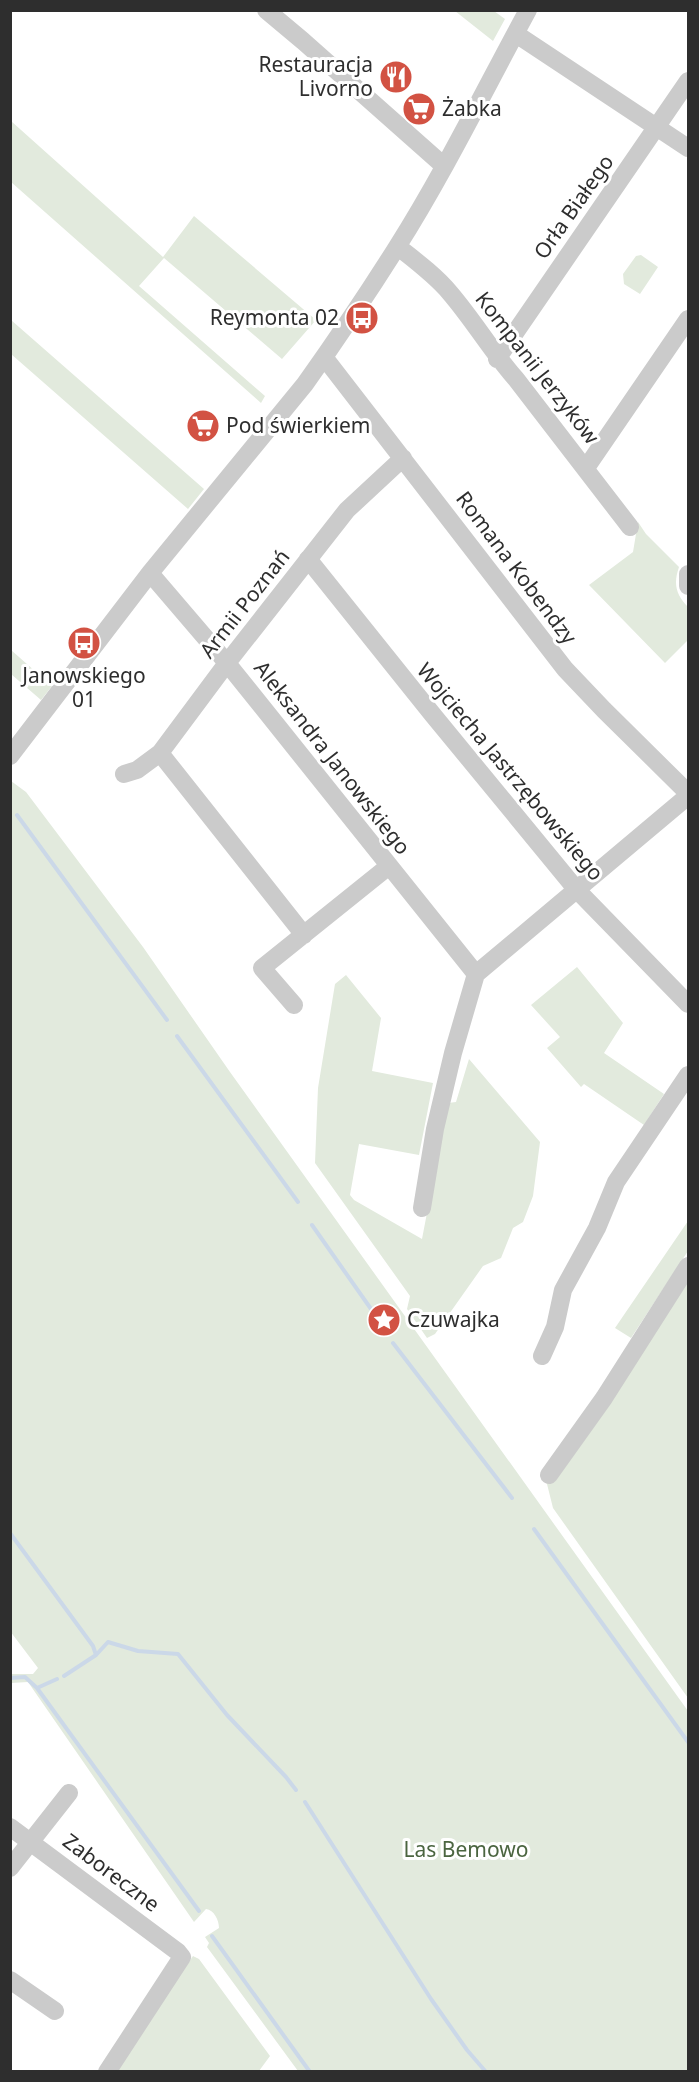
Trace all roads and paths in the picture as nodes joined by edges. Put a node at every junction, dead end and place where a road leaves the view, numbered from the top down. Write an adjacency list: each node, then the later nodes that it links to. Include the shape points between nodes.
1 (266, 10): 7 (street)
2 (528, 10): 3 (street)
3 (516, 33): 5 (street); 7 (street)
4 (688, 81): 5 (street, Orła Białego)
5 (657, 126): 6 (street); 11 (street, Orła Białego)
6 (688, 148)
7 (444, 166): 8 (street)
8 (398, 247): 10 (street); 11 (street, Kompanii Jerzyków, via 450,292)
9 (688, 319): 13 (street)
10 (324, 357): 12 (street, Romana Kobendzy); 16 (street)
11 (497, 358): 13 (street, Kompanii Jerzyków)
12 (403, 458): 15 (street, Armii Poznań, via 347,510); 23 (street, Romana Kobendzy, via 565,669)
13 (586, 468): 14 (street, Kompanii Jerzyków)
14 (630, 527)
15 (308, 558): 19 (street, Armii Poznań); 25 (street, Wojciecha Jastrzębowskiego)
16 (150, 573): 19 (street, Aleksandra Janowskiego); 21 (street)
17 (688, 574): 18 (street)
18 (688, 586)
19 (227, 663): 20 (street, Armii Poznań); 24 (street, Aleksandra Janowskiego)
20 (160, 753): 22 (street, Armii Poznań, via 137,770); 26 (street)
21 (10, 756)
22 (124, 774)
23 (688, 795): 25 (street)
24 (389, 866): 26 (street); 27 (street, Aleksandra Janowskiego)
25 (576, 889): 27 (street); 29 (street, Wojciecha Jastrzębowskiego)
26 (304, 935): 28 (street, via 262,968)
27 (476, 974): 31 (street, via 435,1129)
28 (294, 1005)
29 (688, 1005)
30 (688, 1075): 33 (street, via 616,1182 597,1228 563,1290 555,1327)
31 (422, 1208)
32 (688, 1266): 34 (street, via 604,1398)
33 (542, 1356)
34 (549, 1475)
35 (69, 1793): 37 (street)
36 (10, 1827): 37 (street, Zaboreczne)
37 (30, 1841): 38 (street); 41 (street, Zaboreczne, via 182,1958)
38 (10, 1868)
39 (10, 1980): 40 (street)
40 (55, 2011)
41 (107, 2072)

